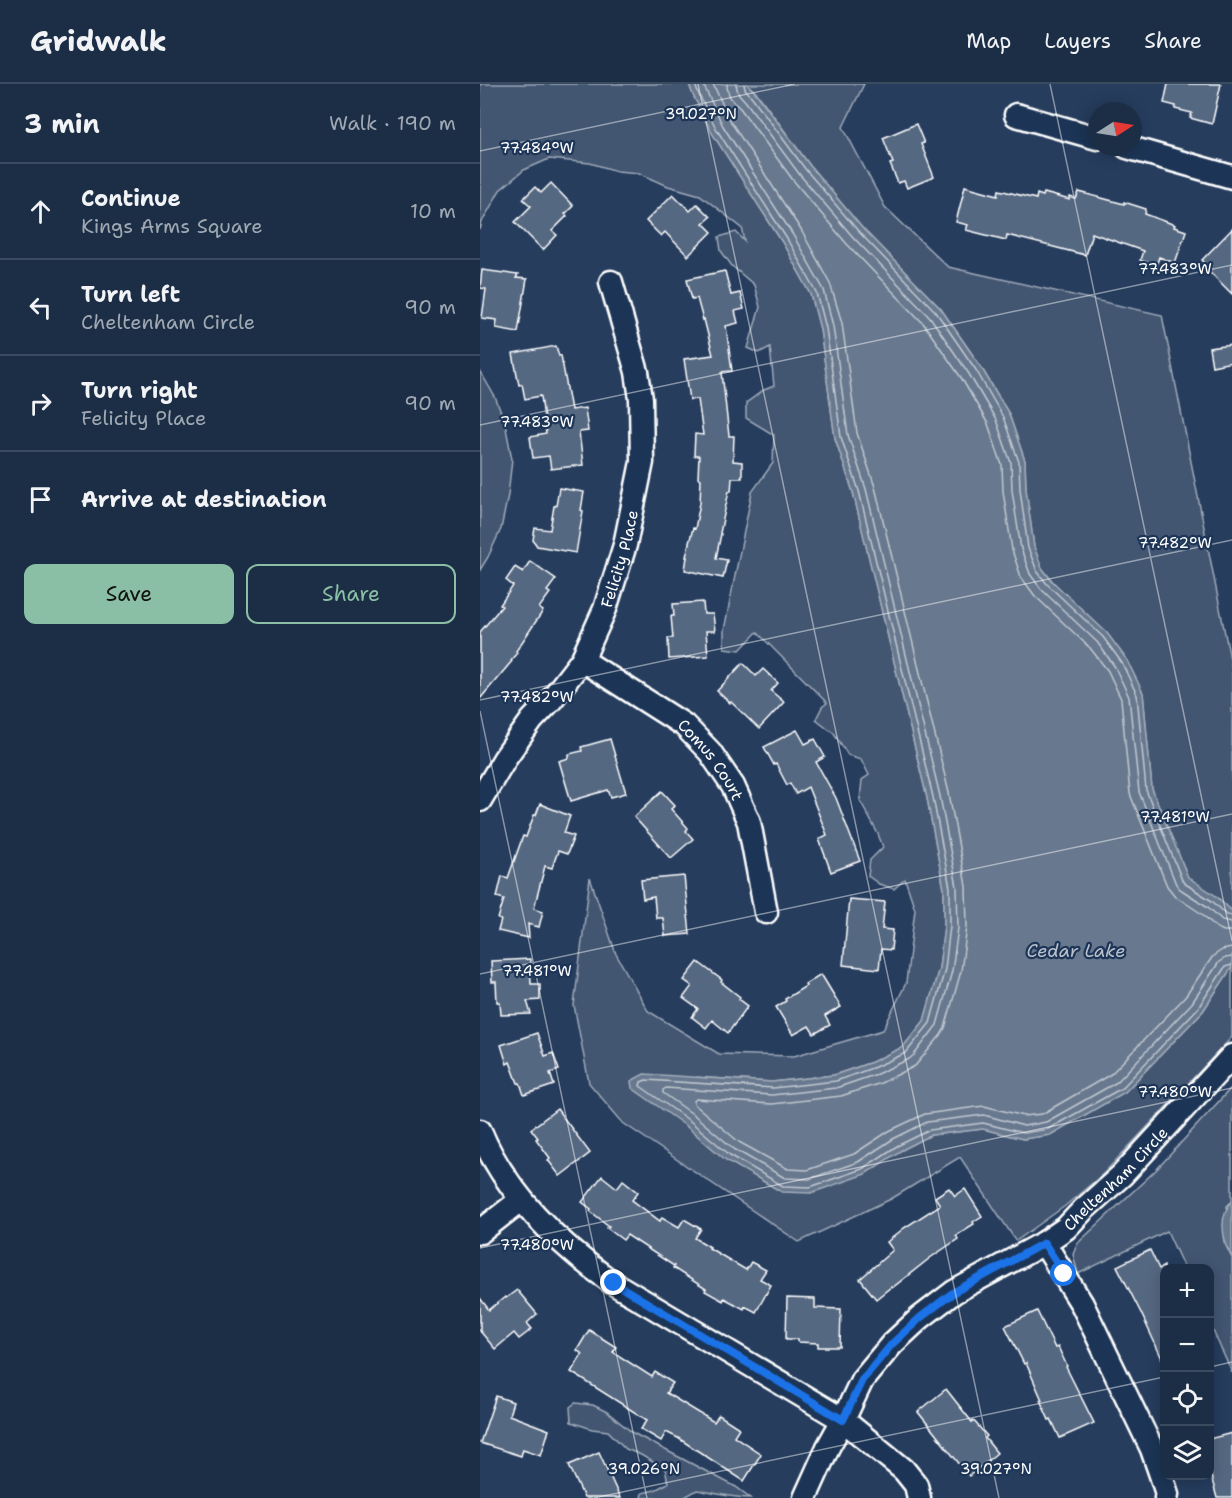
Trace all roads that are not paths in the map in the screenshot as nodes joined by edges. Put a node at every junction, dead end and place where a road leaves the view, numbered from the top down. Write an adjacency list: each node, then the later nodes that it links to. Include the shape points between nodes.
1 (1016, 115): 2 (street)
2 (1088, 135)
3 (1142, 151): 4 (street)
4 (1232, 177)
5 (611, 282): 6 (street, Felicity Place, via 637,372 642,462 612,589)
6 (582, 660): 7 (street, Felicity Place, via 532,720); 8 (street, Comus Court, via 684,725 710,752 733,786 749,822)
7 (480, 800)
8 (766, 912)
9 (1232, 1056): 13 (street, Cheltenham Circle, via 1122,1175 1066,1228)
10 (480, 1131): 11 (street)
11 (521, 1200): 12 (street); 14 (street, via 592,1268)
12 (480, 1232)
13 (1044, 1243): 14 (street, Cheltenham Circle, via 954,1292 920,1318 862,1380); 17 (street, via 1082,1304 1152,1449)
14 (843, 1420): 15 (street, Cheltenham Circle); 16 (street, via 904,1470 916,1485)
15 (805, 1498)
16 (919, 1498)
17 (1166, 1498)

